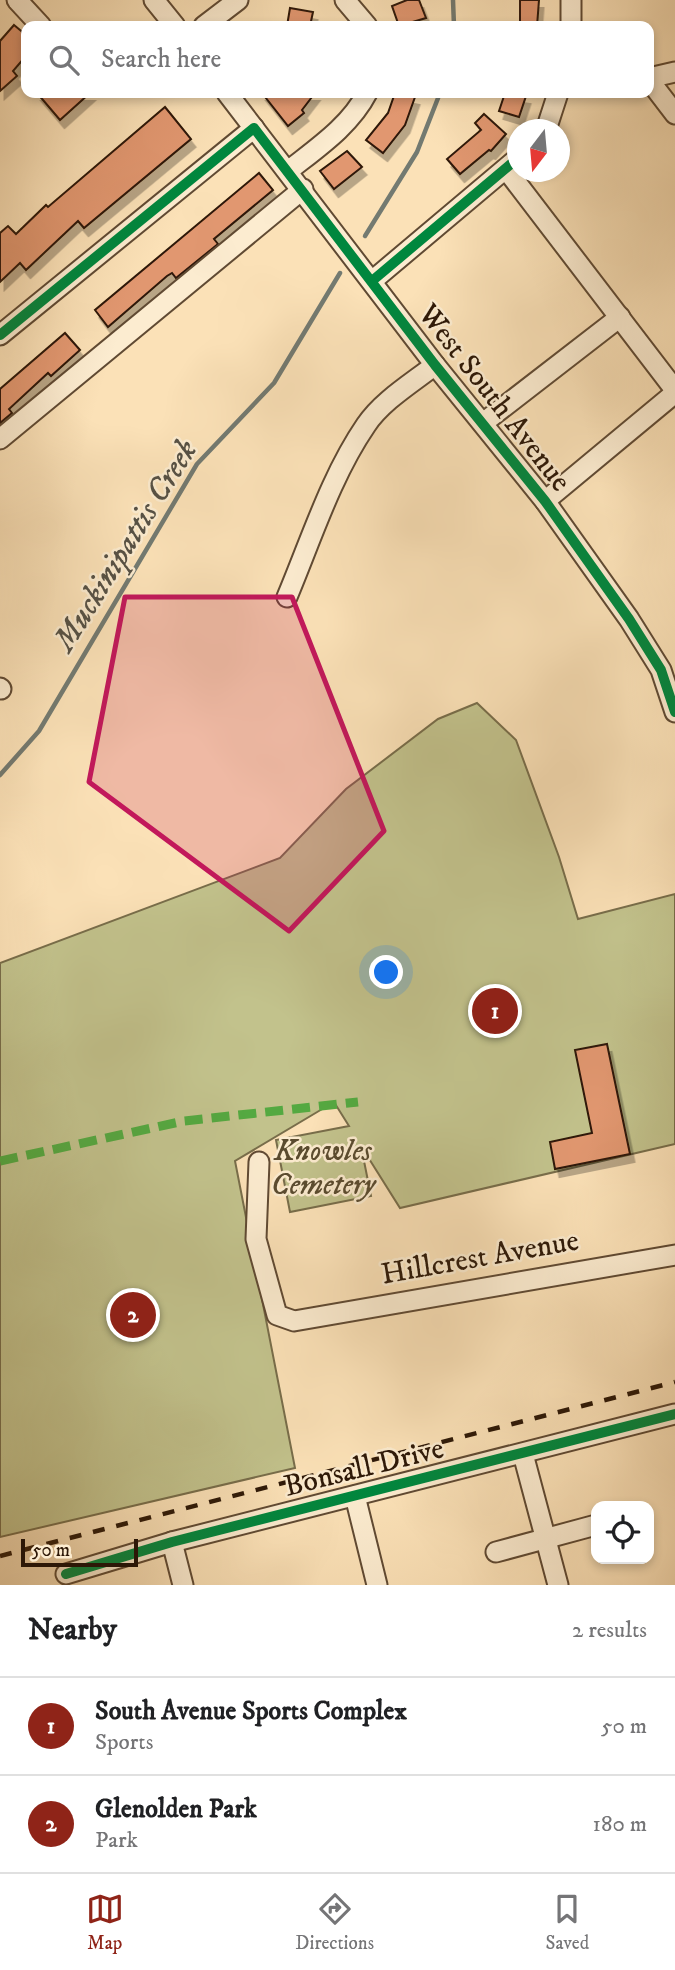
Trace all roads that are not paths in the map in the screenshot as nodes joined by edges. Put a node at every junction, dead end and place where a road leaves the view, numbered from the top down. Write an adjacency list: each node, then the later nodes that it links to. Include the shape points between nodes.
1 (154, 0): 7 (street)
2 (238, 0): 8 (street)
3 (345, 0): 9 (street)
4 (570, 0): 10 (street)
5 (26, 3): 6 (street)
6 (38, 21)
7 (171, 21)
8 (211, 21)
9 (363, 21)
10 (571, 21)
11 (675, 72): 12 (street)
12 (654, 78)
13 (654, 86): 17 (street)
14 (231, 98): 19 (street, West South Avenue)
15 (364, 98): 21 (street, via 334,134)
16 (556, 98): 18 (street)
17 (675, 114)
18 (549, 119)
19 (254, 128): 21 (street, West South Avenue); 26 (street)
20 (507, 167): 24 (street)
21 (288, 171): 23 (street, West South Avenue)
22 (525, 182): 25 (street)
23 (303, 189): 24 (street, West South Avenue); 30 (street)
24 (372, 281): 27 (street, West South Avenue)
25 (620, 317): 28 (street); 29 (street)
26 (0, 335)
27 (435, 365): 29 (street, West South Avenue); 32 (street, via 367,423 342,467)
28 (675, 391): 31 (street)
29 (483, 424): 31 (street, West South Avenue)
30 (0, 439)
31 (545, 501): 33 (street, West South Avenue, via 642,639 661,670)
32 (286, 597)
33 (675, 712)
34 (259, 1162): 35 (street, Hillcrest Avenue, via 256,1239 277,1315 296,1320)
35 (675, 1255)
36 (675, 1414): 37 (street, Bonsall Drive)
37 (523, 1454): 38 (street, Bonsall Drive); 40 (street)
38 (355, 1496): 41 (street, Bonsall Drive); 45 (street)
39 (591, 1526): 40 (street)
40 (545, 1538): 42 (street); 46 (street)
41 (172, 1542): 43 (street, Bonsall Drive); 44 (street)
42 (496, 1552)
43 (66, 1574)
44 (183, 1585)
45 (377, 1585)
46 (558, 1585)

